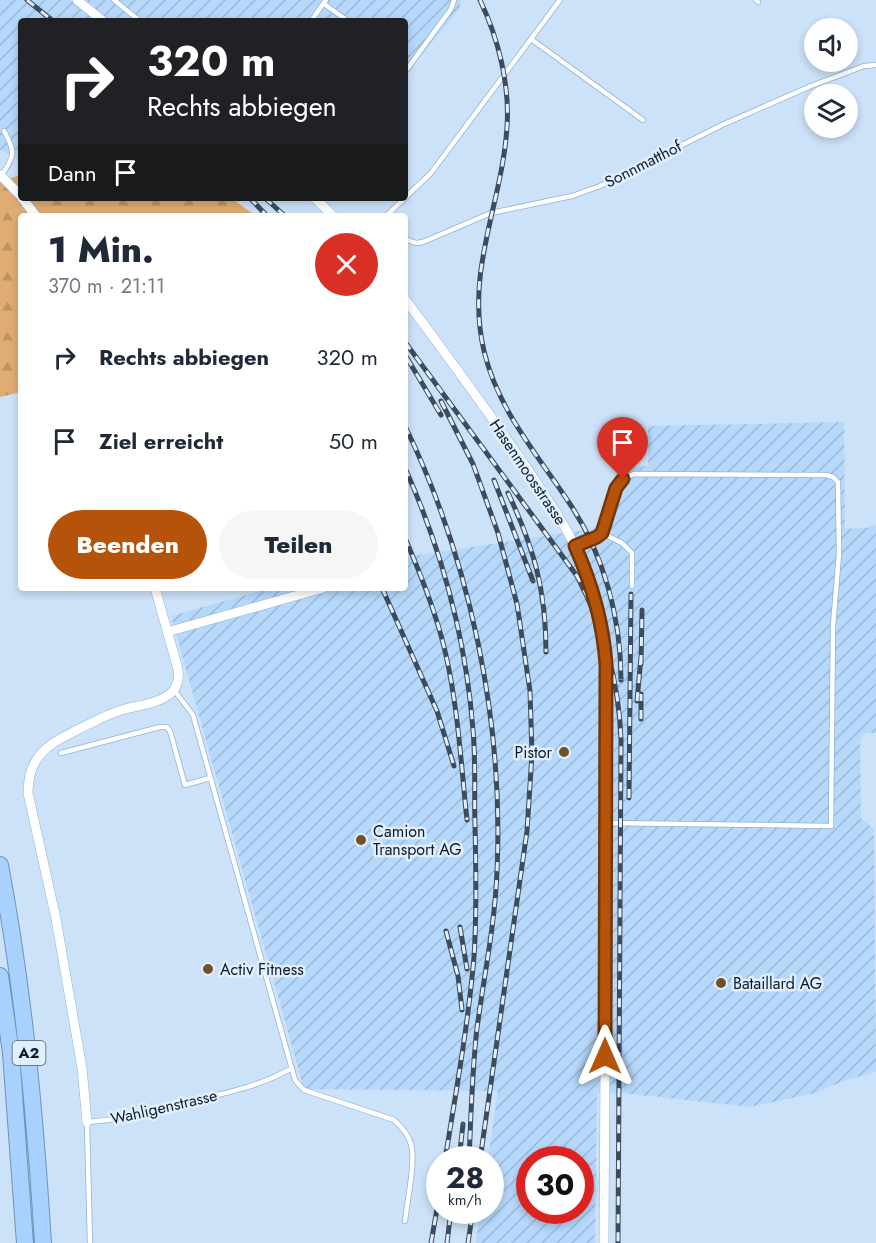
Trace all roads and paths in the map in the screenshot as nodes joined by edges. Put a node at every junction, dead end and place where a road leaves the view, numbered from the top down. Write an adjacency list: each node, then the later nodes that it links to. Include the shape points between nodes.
1 (77, 0): 6 (street)
2 (114, 0): 7 (lane)
3 (454, 0): 11 (lane)
4 (560, 0): 10 (lane)
5 (325, 2): 8 (lane); 9 (lane)
6 (99, 18)
7 (136, 18)
8 (313, 18)
9 (344, 18)
10 (531, 39): 13 (lane); 17 (lane, via 431,173)
11 (408, 63)
12 (876, 65): 22 (lane, Sonnmatthof, via 811,86 722,125 600,186 491,213 423,242)
13 (643, 120)
14 (4, 130): 15 (lane, via 13,153)
15 (1, 175): 16 (street)
16 (18, 193)
17 (408, 195)
18 (318, 201): 20 (street)
19 (402, 201): 21 (lane)
20 (330, 213)
21 (389, 213)
22 (408, 240)
23 (408, 303): 25 (street, Hasenmoosstrasse, via 484,406)
24 (602, 533): 25 (lane); 26 (lane, via 632,553); 33 (lane, via 618,485 634,474 826,475 838,482 839,554 832,626 831,826)
25 (575, 546): 33 (street, Hasenmoosstrasse, via 595,596 604,646)
26 (632, 586)
27 (156, 591): 29 (street)
28 (312, 591): 29 (street)
29 (167, 632): 30 (street, via 178,674)
30 (174, 690): 32 (lane, via 193,715); 37 (street, Wahligenstrasse, via 162,698 103,717 51,744 37,758 30,775 28,793 56,919)
31 (61, 753): 32 (lane, via 167,727 185,785)
32 (210, 778): 36 (lane)
33 (606, 823): 42 (street, Hasenmoosstrasse)
34 (0, 865): 40 (highway, A2, via 28,1047)
35 (0, 976): 39 (highway, A2, via 11,1053)
36 (292, 1068): 37 (lane, Wahligenstrasse, via 269,1080 222,1094 116,1120); 38 (lane, via 295,1080 304,1090 394,1120 402,1128 411,1142 413,1155)
37 (87, 1122): 41 (lane)
38 (405, 1221)
39 (25, 1243)
40 (43, 1243)
41 (90, 1243)
42 (604, 1243)

